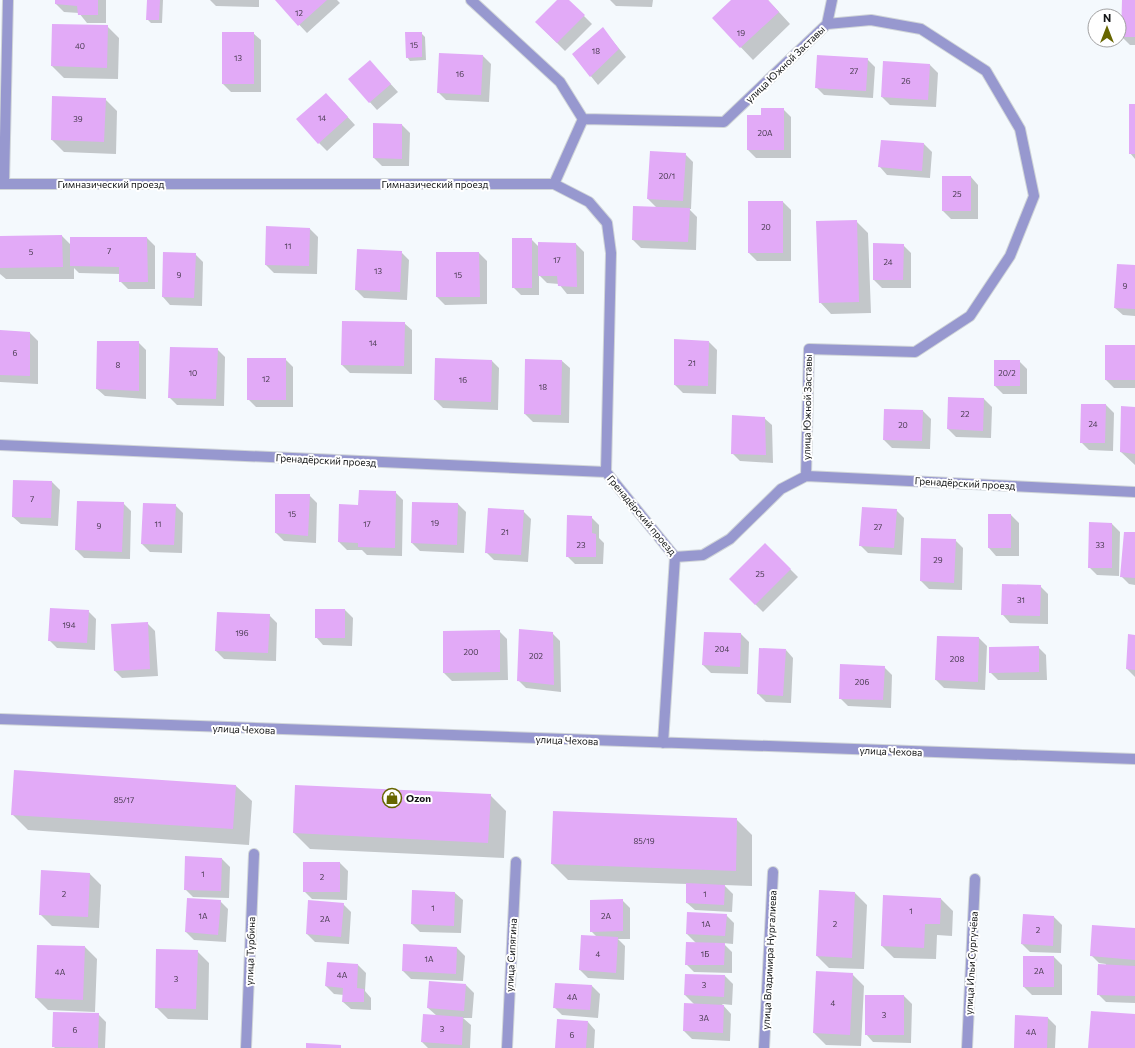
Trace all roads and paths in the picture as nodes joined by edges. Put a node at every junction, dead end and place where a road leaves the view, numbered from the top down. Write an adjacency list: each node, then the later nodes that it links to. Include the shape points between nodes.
1 (8, 0): 6 (street)
2 (471, 0): 5 (street, via 560,82)
3 (832, 0): 4 (street)
4 (827, 24): 5 (street, улица Южной Заставы, via 724,122); 10 (street, улица Южной Заставы, via 871,20 921,29 986,71 1020,129 1034,196 1010,256 970,316 915,352 809,349)
5 (583, 119): 7 (street)
6 (2, 184): 7 (street, Гимназический проезд)
7 (554, 184): 9 (street, Гимназический проезд, via 589,202 607,223 611,253)
8 (0, 445): 9 (street, Гренадёрский проезд)
9 (606, 472): 12 (street, Гренадёрский проезд)
10 (806, 476): 11 (street, Гренадёрский проезд); 12 (street, Гренадёрский проезд, via 781,489 730,539 703,555)
11 (1135, 492)
12 (675, 557): 14 (street)
13 (0, 719): 14 (street, улица Чехова)
14 (663, 744): 15 (street, улица Чехова)
15 (1135, 759)
16 (254, 854): 20 (street, улица Турбина)
17 (516, 862): 21 (street, улица Сипягина)
18 (773, 872): 22 (street, улица Владимира Нургалиева)
19 (975, 879): 23 (street, улица Ильи Сургучёва)
20 (246, 1048)
21 (507, 1048)
22 (764, 1048)
23 (967, 1048)

